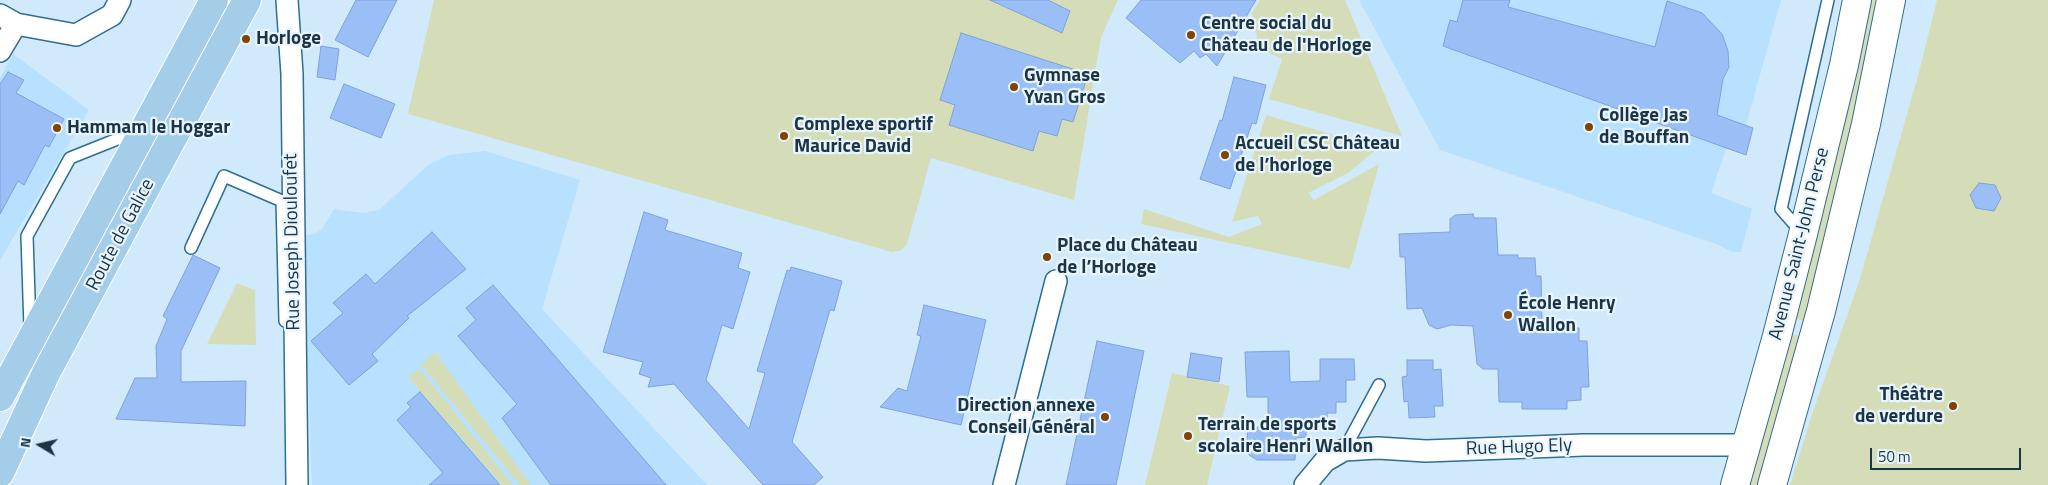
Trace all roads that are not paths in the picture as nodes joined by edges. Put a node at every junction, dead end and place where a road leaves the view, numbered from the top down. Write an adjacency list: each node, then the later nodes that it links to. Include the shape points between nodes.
1 (120, 0): 8 (street, via 112,15 76,35)
2 (214, 0): 10 (main road, Route de Galice)
3 (247, 0): 19 (main road, Route de Galice, via 46,373)
4 (287, 0): 21 (street, Rue Joseph Diouloufet, via 292,74)
5 (1828, 0): 11 (lane, via 1781,209)
6 (1857, 0): 11 (main road, Avenue Saint-John Perse)
7 (1891, 0): 25 (main road, Avenue Saint-John Perse, via 1866,124 1821,311)
8 (8, 20): 9 (street)
9 (0, 51)
10 (144, 128): 14 (main road, Route de Galice); 14 (lane, via 70,158 27,236)
11 (1803, 234): 17 (main road, Avenue Saint-John Perse)
12 (192, 248): 20 (lane, via 224,176 282,201)
13 (1056, 282): 22 (street)
14 (31, 338): 16 (main road, Route de Galice)
15 (1379, 385): 18 (lane)
16 (0, 397)
17 (1747, 445): 18 (street, Rue Hugo Ely); 24 (main road, Avenue Saint-John Perse)
18 (1344, 450): 23 (street, Rue Hugo Ely, via 1325,461)
19 (0, 473)
20 (287, 485)
21 (297, 485)
22 (1004, 485)
23 (1305, 485)
24 (1735, 485)
25 (1772, 485)

